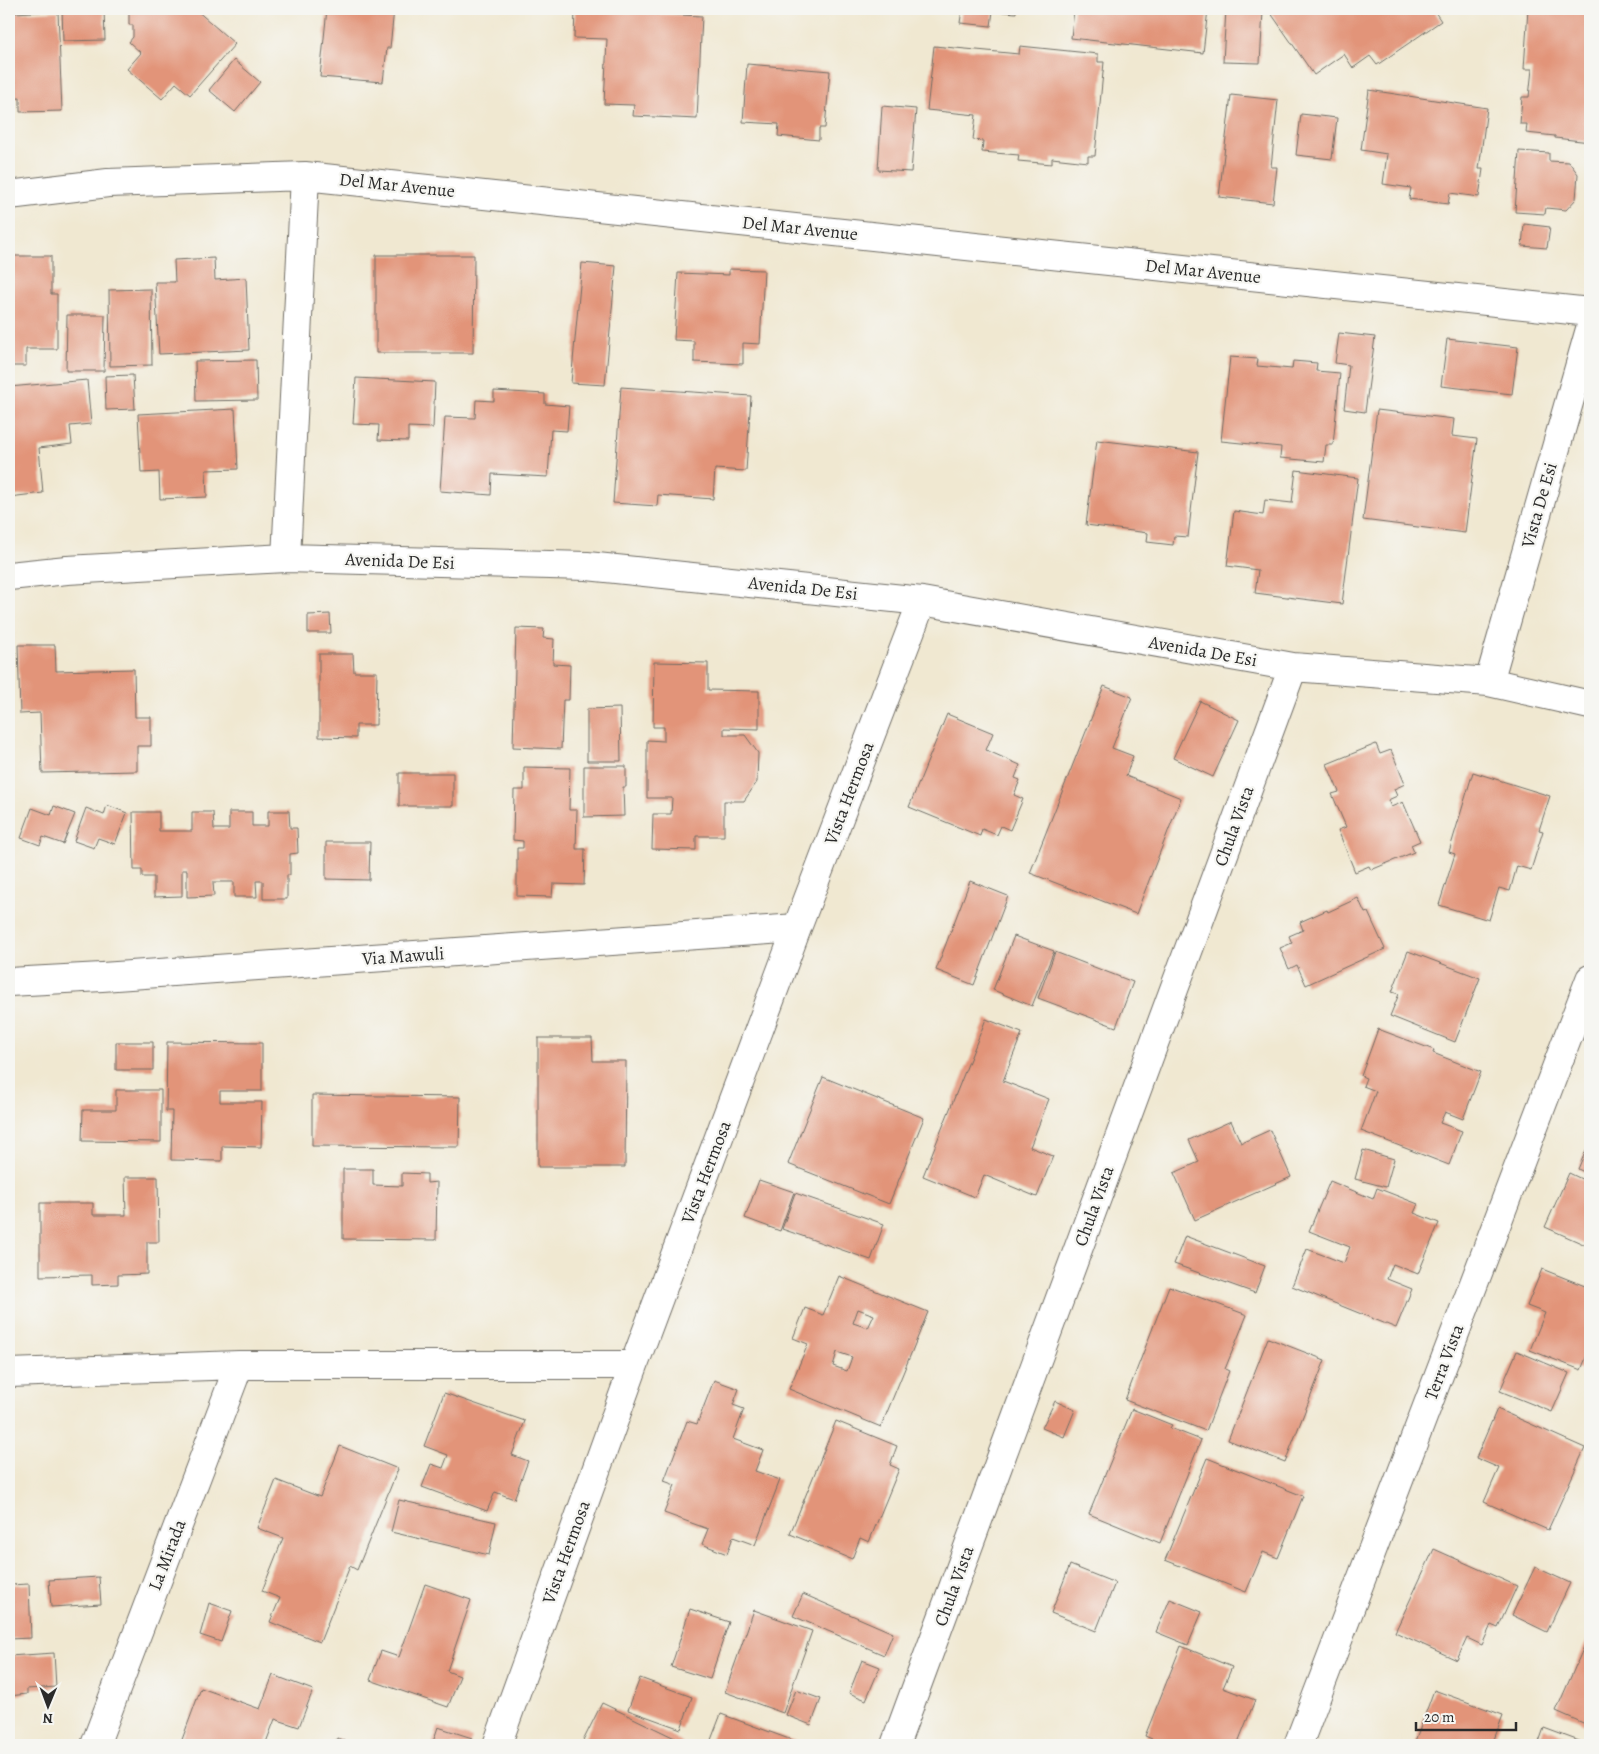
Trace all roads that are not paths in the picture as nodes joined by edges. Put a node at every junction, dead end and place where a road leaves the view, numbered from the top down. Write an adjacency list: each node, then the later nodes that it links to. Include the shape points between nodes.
1 (306, 176): 2 (street, Del Mar Avenue, via 108,182); 3 (street, Del Mar Avenue); 5 (street)
2 (9, 195)
3 (1590, 312)
4 (1590, 329): 9 (street, Vista De Esi)
5 (286, 558): 6 (street, Avenida De Esi); 7 (street, Avenida De Esi, via 587,566)
6 (9, 576)
7 (922, 601): 8 (street, Avenida De Esi); 11 (street, Vista Hermosa)
8 (1293, 667): 9 (street, Avenida De Esi); 19 (street, Chula Vista)
9 (1489, 682): 10 (street, Avenida De Esi)
10 (1590, 705)
11 (797, 928): 13 (street, Via Mawuli); 15 (street, Vista Hermosa)
12 (1590, 979): 20 (street, Terra Vista)
13 (9, 982)
14 (239, 1365): 15 (street); 16 (street); 17 (street, La Mirada)
15 (634, 1365): 18 (street, Vista Hermosa)
16 (9, 1373)
17 (95, 1745)
18 (497, 1745)
19 (895, 1745)
20 (1298, 1745)

